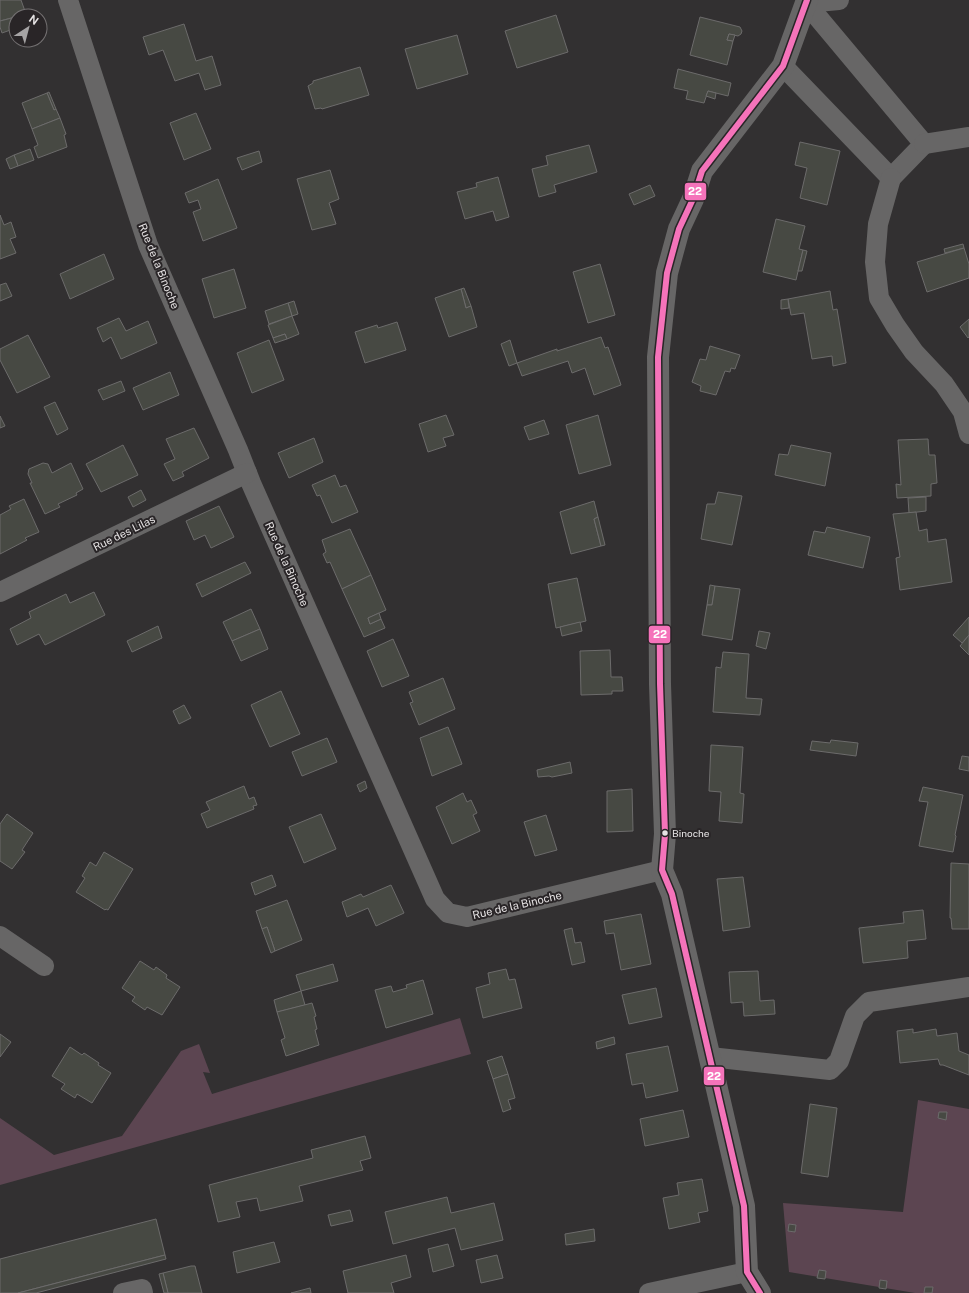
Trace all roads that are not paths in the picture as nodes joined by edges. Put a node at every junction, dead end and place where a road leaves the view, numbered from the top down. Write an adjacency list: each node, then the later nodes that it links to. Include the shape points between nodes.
1 (68, 0): 9 (street, Rue de la Binoche, via 148,245)
2 (839, 0): 3 (street)
3 (807, 2): 4 (street); 6 (street)
4 (783, 66): 7 (street); 11 (street, via 702,171 679,229 666,273 658,357 660,684 666,834)
5 (969, 137): 6 (street)
6 (924, 144): 7 (street)
7 (891, 178): 8 (street, via 878,224 875,262 879,298 914,352 944,384 963,412)
8 (969, 434)
9 (247, 473): 10 (street, Rue des Lilas); 11 (street, Rue de la Binoche, via 435,899 448,913 467,917)
10 (0, 592)
11 (662, 870): 15 (street, via 672,894)
12 (0, 936): 13 (street)
13 (44, 966)
14 (969, 987): 15 (street, via 869,1002 855,1016 839,1061 830,1070)
15 (710, 1057): 16 (street, via 744,1206)
16 (747, 1272): 19 (street); 20 (street)
17 (123, 1293): 18 (street, via 142,1289)
18 (144, 1293)
19 (649, 1293)
20 (760, 1293)

